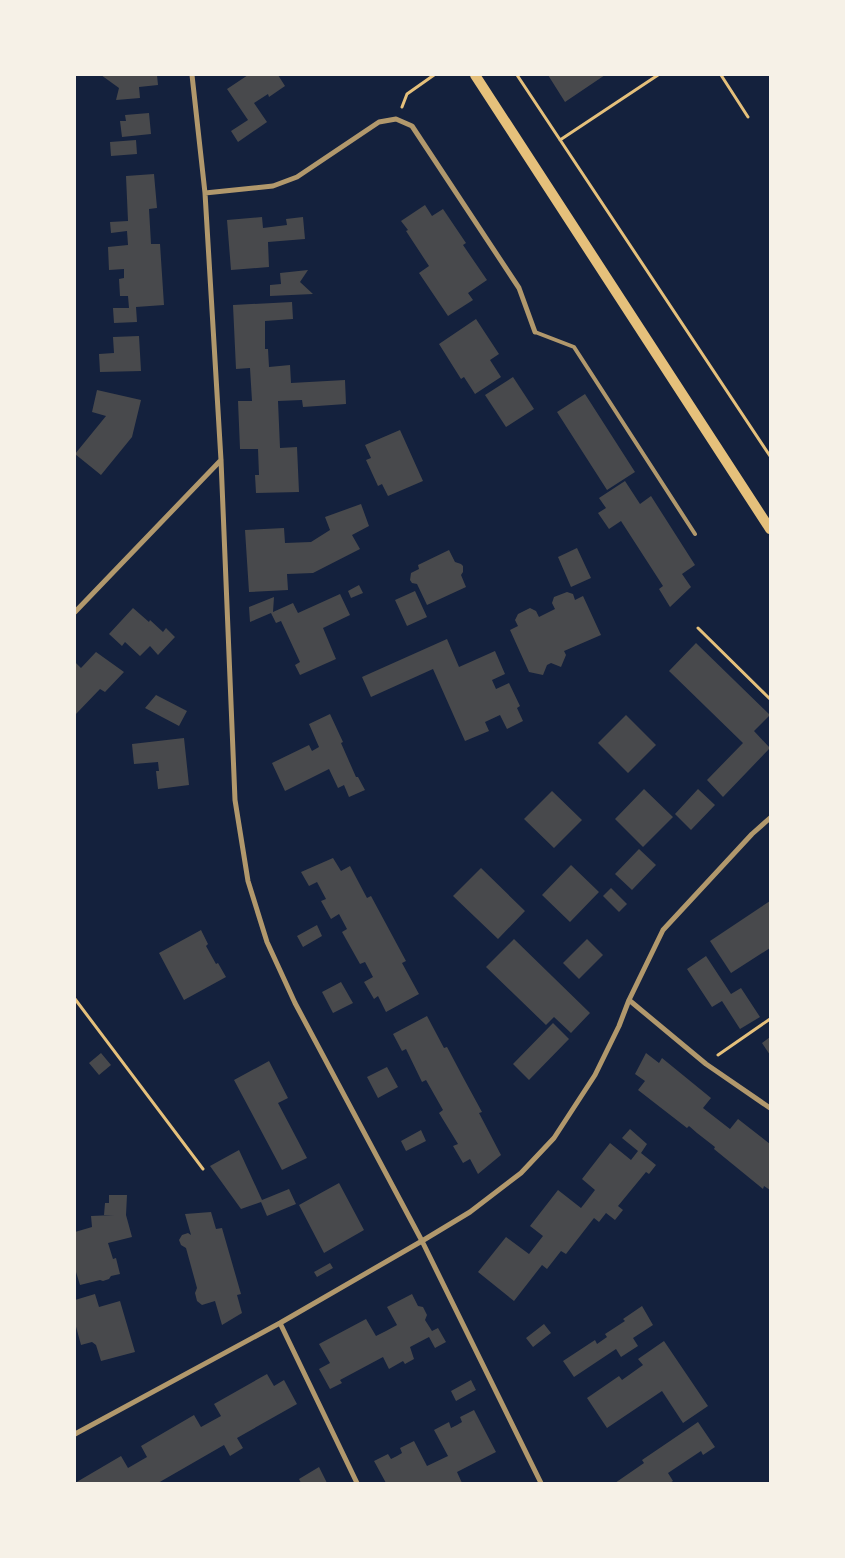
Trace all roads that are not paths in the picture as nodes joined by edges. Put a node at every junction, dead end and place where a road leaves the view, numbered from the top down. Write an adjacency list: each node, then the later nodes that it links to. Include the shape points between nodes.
1 (192, 75): 3 (street)
2 (475, 75): 6 (main road)
3 (205, 193): 4 (street, via 273,186 297,176 379,122 396,119 412,126 519,288); 5 (street)
4 (535, 332): 7 (lane, via 574,347)
5 (221, 460): 8 (street); 12 (street, via 235,800 248,881 267,942 295,1003)
6 (770, 529)
7 (695, 534)
8 (75, 612)
9 (770, 818): 10 (street, via 664,930)
10 (629, 1000): 11 (street, via 706,1064); 12 (street, via 595,1076 554,1138 521,1173 470,1212)
11 (770, 1108)
12 (422, 1241): 13 (street); 16 (street)
13 (280, 1322): 14 (street); 15 (street)
14 (75, 1434)
15 (358, 1483)
16 (541, 1483)

